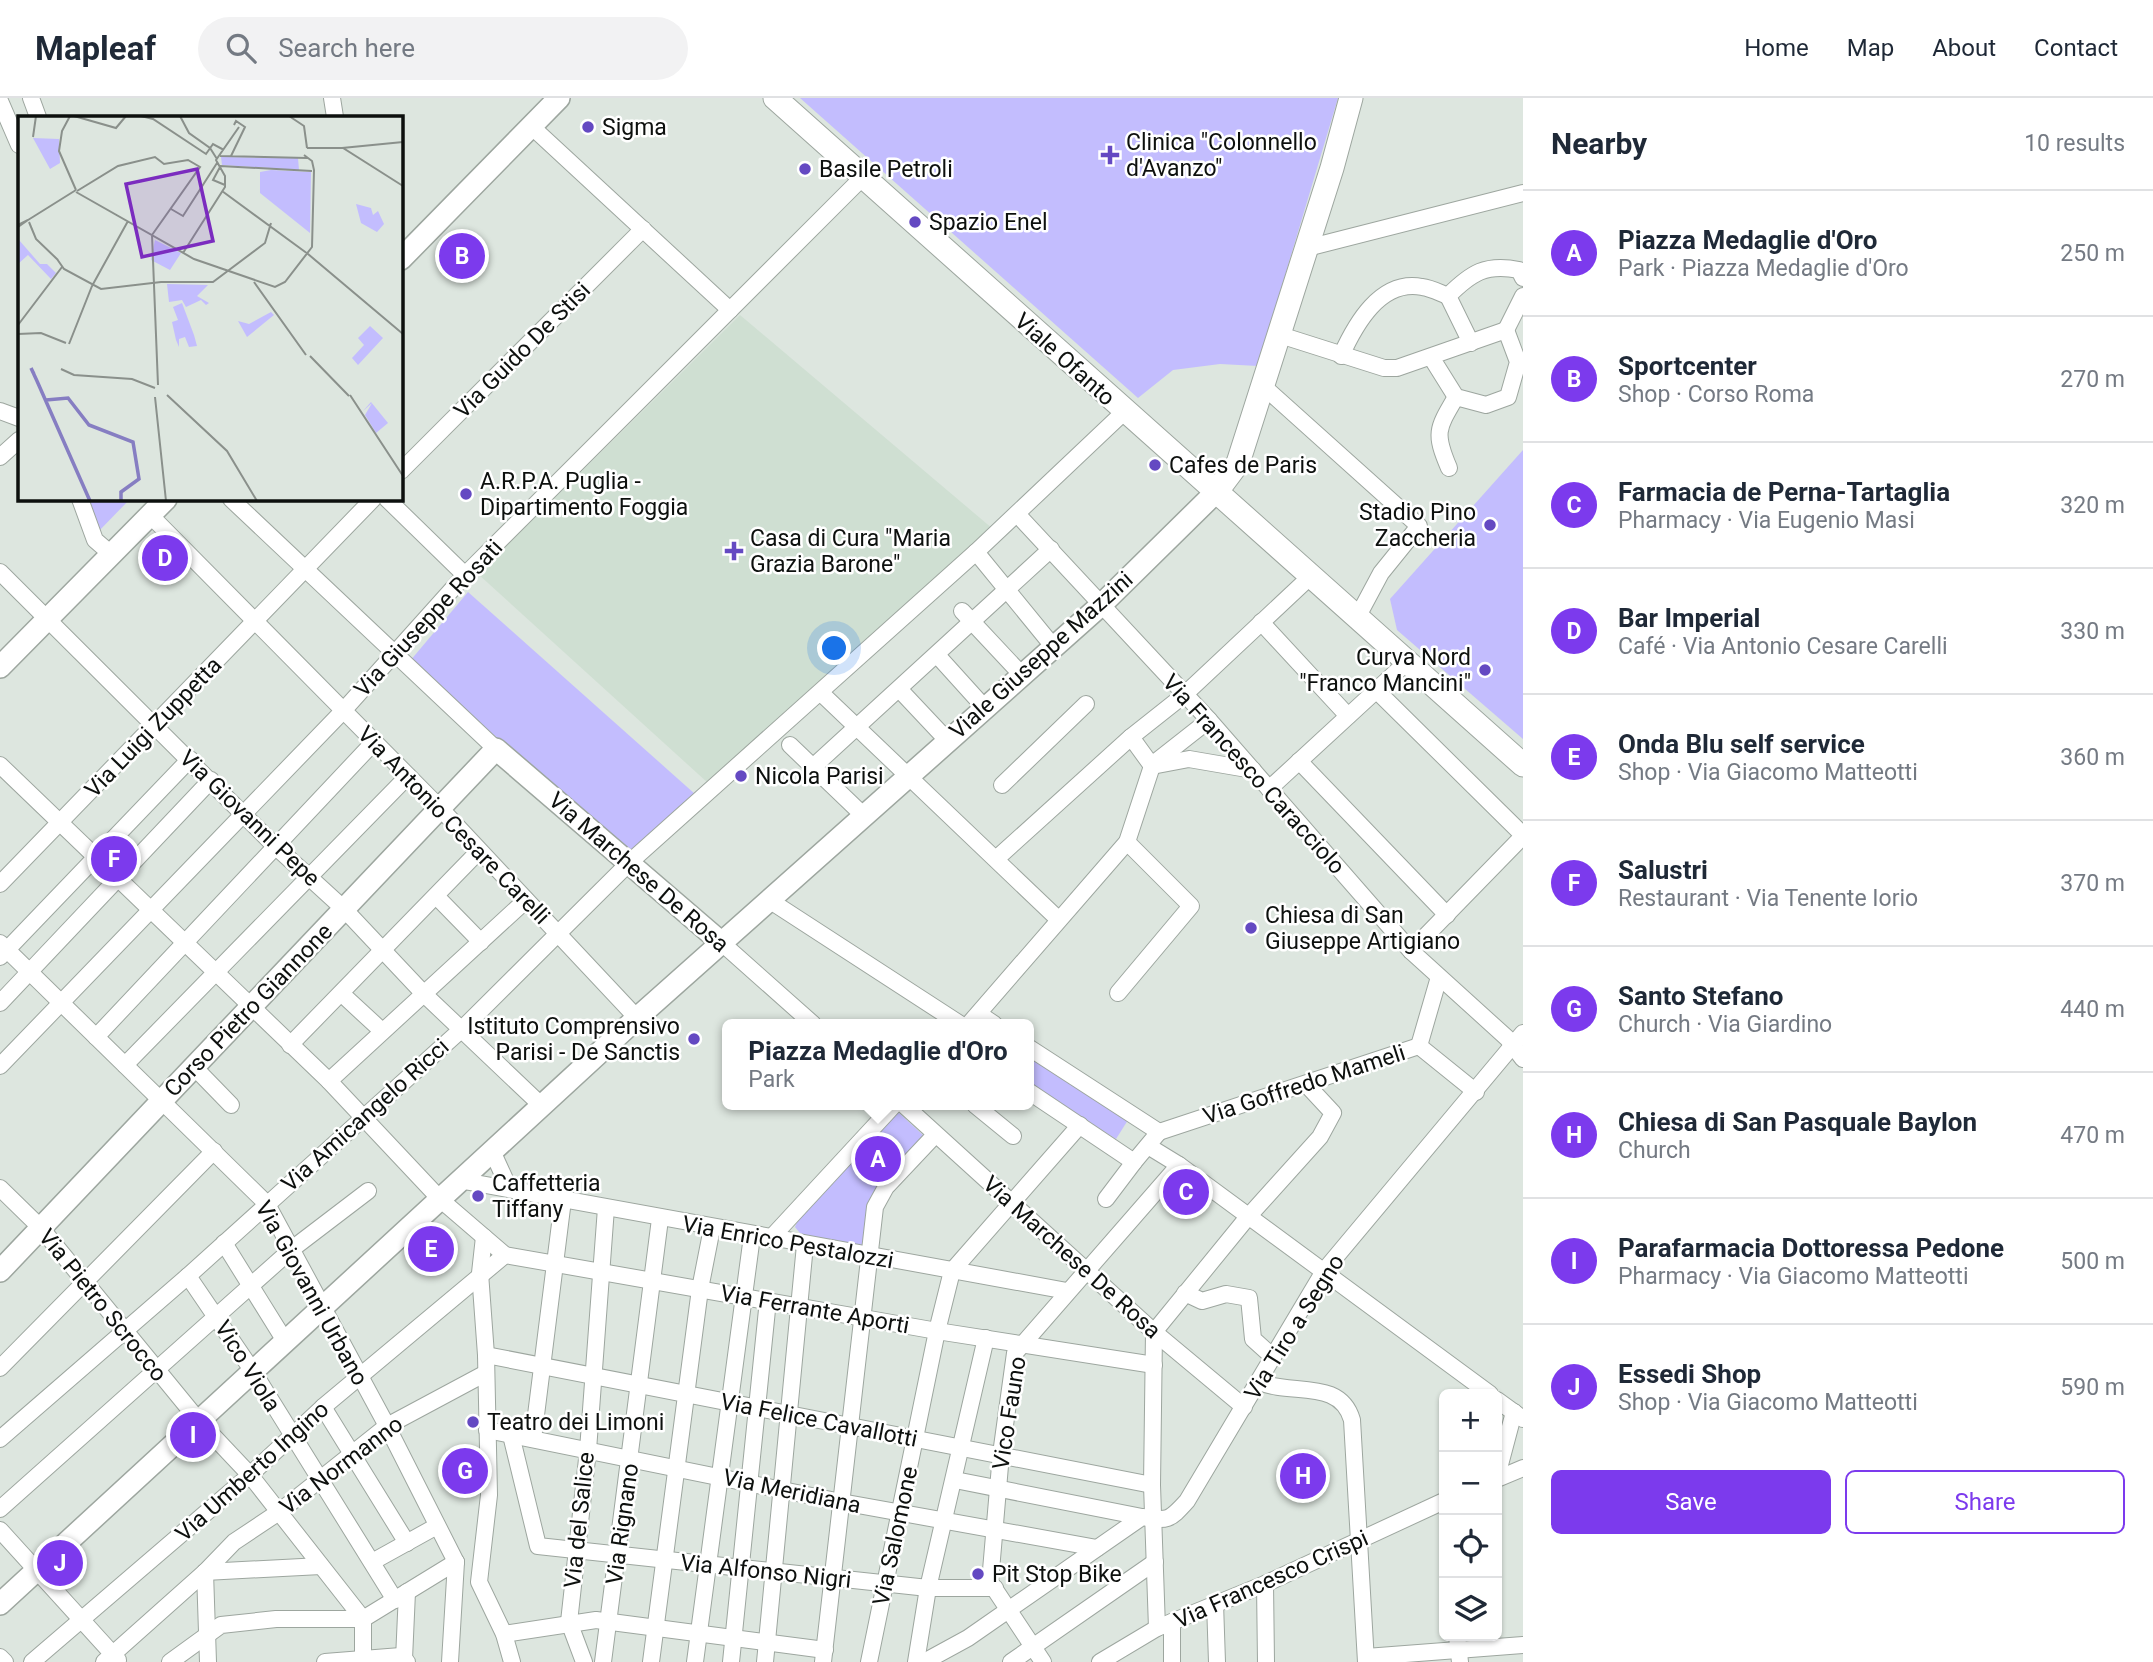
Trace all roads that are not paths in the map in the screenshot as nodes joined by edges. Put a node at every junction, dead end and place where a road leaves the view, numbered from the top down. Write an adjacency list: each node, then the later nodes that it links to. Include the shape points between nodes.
1 (31, 98): 7 (street)
2 (332, 98): 8 (street)
3 (559, 98): 9 (street)
4 (775, 98): 11 (main road, Viale Ofanto)
5 (1351, 98): 14 (main road)
6 (0, 101): 10 (street)
7 (38, 116)
8 (335, 116)
9 (531, 126): 13 (street); 15 (street)
10 (18, 143)
11 (863, 177): 19 (street, Via Giuseppe Rosati); 28 (main road, Viale Ofanto)
12 (1523, 193): 14 (street)
13 (643, 229): 19 (street); 33 (street, Via Guido De Stisi)
14 (1307, 248): 21 (main road)
15 (402, 257)
16 (1523, 278): 17 (street, via 1519,270 1497,265 1467,277)
17 (1448, 296): 22 (street); 23 (street, via 1420,286 1397,290 1369,307)
18 (1523, 296): 20 (street)
19 (730, 310): 47 (street, Via Giuseppe Rosati)
20 (1506, 330): 22 (street); 26 (street, via 1518,362 1508,397 1486,405)
21 (1280, 335): 23 (street); 25 (main road)
22 (1471, 342): 24 (street)
23 (1341, 356): 24 (street, via 1384,368)
24 (1431, 357): 26 (street)
25 (1263, 386): 34 (main road, via 1238,463); 52 (street, via 1419,526 1381,573)
26 (1456, 397): 32 (street, via 1442,420 1437,442)
27 (0, 411): 29 (street)
28 (1124, 412): 34 (main road, Viale Ofanto); 40 (street, Via Amicangelo Ricci)
29 (18, 418)
30 (18, 441): 31 (street)
31 (0, 457)
32 (1448, 468)
33 (402, 470)
34 (1217, 491): 48 (main road, Viale Ofanto); 50 (street, Viale Giuseppe Mazzini)
35 (80, 500): 44 (street, via 95,540)
36 (165, 500): 41 (street)
37 (232, 500): 45 (street)
38 (372, 500): 45 (street)
39 (388, 500): 47 (street)
40 (1017, 514): 42 (street, Via Francesco Caracciolo); 43 (street, Via Amicangelo Ricci)
41 (150, 515): 44 (street); 54 (street, Via Antonio Cesare Carelli)
42 (1051, 549): 49 (street); 50 (street, Via Francesco Caracciolo)
43 (976, 552): 49 (street); 64 (street, Via Amicangelo Ricci)
44 (110, 553): 53 (street)
45 (305, 569): 54 (street, Via Luigi Zuppetta); 57 (street)
46 (0, 572): 53 (street, Via Giovanni Pepe)
47 (465, 575): 57 (street, Via Giuseppe Rosati)
48 (1312, 575): 52 (main road, Viale Ofanto); 55 (street)
49 (1007, 589): 51 (street); 56 (street)
50 (1100, 606): 56 (street, Viale Giuseppe Mazzini); 65 (street, Via Francesco Caracciolo)
51 (967, 616): 58 (street); 61 (street)
52 (1358, 616): 59 (main road, Viale Ofanto)
53 (46, 619): 60 (street); 71 (street, Via Giovanni Pepe)
54 (254, 622): 68 (street, Via Antonio Cesare Carelli); 71 (street, Via Luigi Zuppetta)
55 (1261, 622): 65 (street); 69 (street)
56 (1052, 645): 61 (street, Viale Giuseppe Mazzini)
57 (396, 654): 68 (street, Via Giuseppe Rosati); 77 (street)
58 (937, 655): 62 (street); 67 (street)
59 (1407, 662): 63 (street); 81 (main road, Viale Ofanto)
60 (0, 667)
61 (1021, 674): 67 (street, Viale Giuseppe Mazzini)
62 (899, 689): 72 (street); 74 (street)
63 (1376, 690): 69 (street); 94 (street)
64 (821, 694): 72 (street); 100 (street, Via Amicangelo Ricci)
65 (1184, 695): 70 (street, Via Francesco Caracciolo); 73 (street)
66 (1086, 704): 88 (street)
67 (984, 707): 74 (street, Viale Giuseppe Mazzini)
68 (343, 711): 75 (street, Via Antonio Cesare Carelli); 91 (street, Via Giuseppe Rosati)
69 (1348, 716): 79 (street)
70 (1209, 720): 82 (street); 84 (street, Via Francesco Caracciolo)
71 (155, 725): 78 (street, Via Giovanni Pepe); 93 (street, Via Luigi Zuppetta)
72 (857, 727): 83 (street); 85 (street)
73 (1131, 737): 82 (street); 99 (street)
74 (947, 740): 85 (street, Viale Giuseppe Mazzini)
75 (374, 742): 86 (street, Via Antonio Cesare Carelli); 96 (street)
76 (790, 745): 83 (street)
77 (496, 749): 90 (street, Corso Pietro Giannone); 100 (street, Via Marchese De Rosa)
78 (190, 759): 87 (street, Via Giovanni Pepe); 98 (street)
79 (1300, 761): 89 (street); 109 (street)
80 (0, 765): 93 (street)
81 (1523, 765)
82 (1152, 766): 84 (street, via 1189,759); 95 (street)
83 (813, 767): 92 (street)
84 (1253, 770): 89 (street, Via Francesco Caracciolo)
85 (907, 775): 92 (street, Viale Giuseppe Mazzini); 99 (street)
86 (408, 776): 90 (street, Via Antonio Cesare Carelli); 101 (street)
87 (211, 780): 91 (street, Via Giovanni Pepe); 102 (street)
88 (1002, 785)
89 (1269, 789): 117 (street, Via Francesco Caracciolo)
90 (440, 808): 97 (street, Via Antonio Cesare Carelli); 107 (street, Corso Pietro Giannone)
91 (243, 815): 96 (street, Via Giovanni Pepe); 108 (street, Via Giuseppe Rosati)
92 (863, 815): 106 (street, Viale Giuseppe Mazzini)
93 (61, 823): 98 (street); 103 (street, Via Luigi Zuppetta)
94 (1523, 836): 109 (street)
95 (1127, 842): 110 (street); 121 (street, via 1191,905)
96 (274, 845): 101 (street, Via Giovanni Pepe); 112 (street)
97 (479, 851): 104 (street); 105 (street, Via Antonio Cesare Carelli)
98 (94, 856): 102 (street); 115 (street)
99 (996, 859): 110 (street)
100 (630, 862): 111 (street, Via Amicangelo Ricci); 114 (street, Via Marchese De Rosa)
101 (308, 874): 107 (street, Via Giovanni Pepe); 119 (street)
102 (118, 879): 108 (street); 118 (street)
103 (0, 884)
104 (437, 897): 113 (street); 116 (street)
105 (526, 900): 111 (street, Via Antonio Cesare Carelli); 113 (street)
106 (769, 900): 114 (street, Viale Giuseppe Mazzini); 129 (street)
107 (344, 909): 116 (street, Via Giovanni Pepe); 126 (street, Corso Pietro Giannone)
108 (150, 911): 112 (street); 124 (street, Via Giuseppe Rosati)
109 (1447, 915): 117 (street)
110 (1058, 919): 130 (street)
111 (558, 933): 127 (street, Via Antonio Cesare Carelli); 131 (street, Via Amicangelo Ricci)
112 (183, 942): 119 (street); 133 (street)
113 (481, 942): 123 (street)
114 (723, 944): 127 (street, Viale Giuseppe Mazzini); 128 (street, Via Marchese De Rosa)
115 (3, 950): 118 (street, Via Giovanni Urbano)
116 (381, 951): 122 (street); 123 (street, Via Giovanni Pepe)
117 (1411, 951): 120 (street, Via Francesco Caracciolo)
118 (28, 972): 124 (street, Via Giovanni Urbano); 125 (street)
119 (213, 972): 126 (street); 139 (street)
120 (1439, 977): 134 (street, Via Francesco Caracciolo); 136 (street)
121 (1118, 993)
122 (341, 995): 132 (street); 135 (street)
123 (425, 995): 131 (street, Via Giovanni Pepe); 132 (street)
124 (61, 1002): 133 (street, Via Giovanni Urbano); 140 (street, Via Giuseppe Rosati)
125 (0, 1003)
126 (248, 1007): 135 (street); 141 (street, Corso Pietro Giannone)
127 (637, 1018): 148 (street, Viale Giuseppe Mazzini)
128 (807, 1019)
129 (952, 1019)
130 (974, 1019)
131 (462, 1029): 148 (street, Via Giovanni Pepe); 152 (street, Via Amicangelo Ricci)
132 (382, 1031): 142 (street)
133 (96, 1037): 139 (street, Via Giovanni Urbano)
134 (1518, 1039): 138 (street, Via Francesco Caracciolo); 144 (street, Via Tiro a Segno)
135 (290, 1045): 142 (street)
136 (1419, 1046): 143 (street, Via Goffredo Mameli); 144 (street, Via Goffredo Mameli)
137 (1034, 1051): 154 (street)
138 (1523, 1059)
139 (125, 1065): 146 (street, Via Giovanni Urbano)
140 (0, 1066)
141 (194, 1067): 146 (street, Corso Pietro Giannone); 147 (street)
142 (329, 1081): 152 (street)
143 (1306, 1083): 154 (street, Via Goffredo Mameli); 172 (street, via 1334,1113 1320,1137)
144 (1476, 1091): 188 (street, Via Tiro a Segno)
145 (1034, 1095): 153 (street)
146 (162, 1101): 158 (street, Via Giovanni Urbano); 174 (street, Corso Pietro Giannone)
147 (231, 1105)
148 (542, 1106): 159 (street, Viale Giuseppe Mazzini)
149 (889, 1110): 178 (street)
150 (909, 1110): 155 (street, Via Marchese De Rosa)
151 (981, 1110): 156 (street)
152 (363, 1118): 167 (street); 170 (street, Via Amicangelo Ricci)
153 (1080, 1125): 160 (street); 169 (street, Via Salomone)
154 (1159, 1132): 157 (street)
155 (934, 1135): 169 (street, Via Marchese De Rosa); 183 (street, via 886,1187 875,1207)
156 (1013, 1136)
157 (1148, 1146): 160 (street); 161 (street)
158 (214, 1151): 170 (street, Via Giovanni Urbano); 192 (street)
159 (493, 1153): 162 (street, Viale Giuseppe Mazzini); 164 (street)
160 (1134, 1162): 166 (street)
161 (1179, 1165): 172 (street); 185 (street, Vico Fauno)
162 (464, 1181): 164 (street, Via Enrico Pestalozzi); 167 (street, Viale Giuseppe Mazzini)
163 (0, 1188): 174 (street, Via Pietro Scrocco)
164 (509, 1188): 168 (street, Via Enrico Pestalozzi)
165 (368, 1191): 181 (street)
166 (1106, 1199)
167 (442, 1200): 177 (street); 201 (street, Viale Giuseppe Mazzini)
168 (563, 1200): 171 (street, Via Enrico Pestalozzi); 184 (street)
169 (1013, 1201): 185 (street, Via Marchese De Rosa); 187 (street, Via Salomone)
170 (267, 1204): 179 (street, Via Amicangelo Ricci); 181 (street, Via Giovanni Urbano)
171 (606, 1208): 173 (street, Via Enrico Pestalozzi); 189 (street, Via del Salice)
172 (1247, 1218): 188 (street); 197 (street)
173 (660, 1219): 175 (street, Via Enrico Pestalozzi); 193 (street, Via Rignano)
174 (41, 1228): 186 (street, Corso Pietro Giannone); 192 (street, Via Pietro Scrocco)
175 (712, 1228): 176 (street, Via Enrico Pestalozzi); 195 (street)
176 (752, 1236): 178 (street, Via Enrico Pestalozzi); 198 (street)
177 (484, 1237): 182 (street); 190 (street)
178 (770, 1239): 180 (street, Via Enrico Pestalozzi)
179 (224, 1243): 191 (street, Via Amicangelo Ricci); 194 (street)
180 (805, 1245): 183 (street, Via Enrico Pestalozzi); 200 (street)
181 (292, 1250): 194 (street); 201 (street, Via Giovanni Urbano)
182 (505, 1255): 184 (street, Via Ferrante Aporti); 190 (street, Via Umberto Ingino)
183 (870, 1257): 187 (street, Via Enrico Pestalozzi); 203 (street)
184 (556, 1264): 189 (street, Via Ferrante Aporti); 213 (street)
185 (1087, 1269): 196 (street, Vico Fauno); 206 (street, Via Marchese De Rosa)
186 (0, 1271)
187 (952, 1271): 196 (street, Via Enrico Pestalozzi); 205 (street, Via Salomone)
188 (1324, 1271): 211 (street, Via Tiro a Segno); 222 (street)
189 (602, 1272): 193 (street, Via Ferrante Aporti); 218 (street, Via del Salice)
190 (480, 1273): 210 (street); 219 (street, Via Umberto Ingino)
191 (188, 1276): 202 (street, Vico Viola); 204 (street, Via Amicangelo Ricci)
192 (84, 1281): 204 (street, Via Pietro Scrocco); 214 (street)
193 (653, 1281): 195 (street, Via Ferrante Aporti); 221 (street, Via Rignano)
194 (251, 1286): 202 (street); 208 (street)
195 (700, 1289): 198 (street, Via Ferrante Aporti); 223 (street)
196 (1066, 1291): 209 (street, Vico Fauno)
197 (1185, 1293): 206 (street); 211 (street, via 1202,1301 1226,1294 1249,1298 1254,1339)
198 (743, 1296): 199 (street, Via Ferrante Aporti); 224 (street)
199 (768, 1300): 200 (street, Via Ferrante Aporti); 228 (street)
200 (799, 1306): 203 (street, Via Ferrante Aporti); 229 (street)
201 (322, 1307): 208 (street, Viale Giuseppe Mazzini); 219 (street, Via Giovanni Urbano)
202 (217, 1317): 215 (street); 216 (street, Vico Viola)
203 (862, 1317): 205 (street, Via Ferrante Aporti); 232 (street)
204 (127, 1330): 215 (street, Via Pietro Scrocco); 239 (street, Via Amicangelo Ricci)
205 (937, 1331): 207 (street, Via Ferrante Aporti); 238 (street, Via Salomone)
206 (1154, 1332): 212 (street); 227 (street, Via Marchese De Rosa)
207 (986, 1338): 209 (street, Via Ferrante Aporti); 240 (street)
208 (285, 1341): 216 (street, Viale Giuseppe Mazzini)
209 (1021, 1344): 212 (street, Via Ferrante Aporti); 243 (street, Vico Fauno, via 1015,1353)
210 (486, 1354): 213 (street, Via Felice Cavallotti); 217 (street)
211 (1273, 1357): 220 (street, Via Tiro a Segno)
212 (1154, 1359): 254 (street)
213 (543, 1366): 218 (street, Via Felice Cavallotti); 237 (street)
214 (0, 1368)
215 (158, 1370): 231 (street, Via Pietro Scrocco); 259 (street)
216 (254, 1373): 231 (street, Viale Giuseppe Mazzini); 236 (street, Vico Viola)
217 (486, 1373): 233 (street, Via Normanno); 234 (street)
218 (591, 1376): 221 (street, Via Felice Cavallotti); 241 (street, Via del Salice)
219 (359, 1377): 226 (street, Via Umberto Ingino); 233 (street, Via Giovanni Urbano)
220 (1260, 1382): 227 (street, Via Tiro a Segno); 267 (street, via 1275,1389 1318,1389 1348,1408)
221 (640, 1385): 223 (street, Via Felice Cavallotti); 244 (street, Via Rignano)
222 (1483, 1389)
223 (686, 1394): 224 (street, Via Felice Cavallotti); 246 (street)
224 (729, 1402): 228 (street, Via Felice Cavallotti); 250 (street)
225 (1502, 1404): 230 (street)
226 (323, 1407): 236 (street, Via Umberto Ingino); 242 (street)
227 (1244, 1407): 262 (street, Via Tiro a Segno, via 1186,1502 1165,1521)
228 (756, 1408): 229 (street, Via Felice Cavallotti); 253 (street)
229 (789, 1414): 232 (street, Via Felice Cavallotti); 255 (street)
230 (1518, 1416): 245 (street)
231 (199, 1421): 248 (street, Via Pietro Scrocco); 278 (street, Viale Giuseppe Mazzini)
232 (850, 1425): 238 (street, Via Felice Cavallotti); 257 (street)
233 (387, 1426): 242 (street, Via Normanno); 264 (street, Via Giovanni Urbano)
234 (487, 1430): 235 (street, Via Meridiana); 283 (street, via 489,1495)
235 (511, 1435): 237 (street, Via Meridiana); 270 (street, Via Alfonso Nigri, via 538,1546)
236 (292, 1436): 248 (street, Via Umberto Ingino); 251 (street, Vico Viola)
237 (533, 1438): 241 (street, Via Meridiana)
238 (916, 1438): 240 (street, Via Felice Cavallotti); 261 (street, Via Salomone)
239 (0, 1439)
240 (962, 1447): 243 (street, Via Felice Cavallotti); 252 (street)
241 (588, 1450): 244 (street, Via Meridiana); 270 (street, Via del Salice)
242 (353, 1452): 251 (street, Via Normanno); 268 (street)
243 (1000, 1454): 254 (street, Via Felice Cavallotti); 256 (street, Vico Fauno)
244 (631, 1459): 246 (street, Via Meridiana); 271 (street, Via Rignano)
245 (1502, 1462)
246 (678, 1468): 250 (street, Via Meridiana); 272 (street)
247 (1523, 1468): 249 (street)
248 (250, 1475): 260 (street, Via Pietro Scrocco); 293 (street, Via Umberto Ingino)
249 (1502, 1475)
250 (720, 1477): 253 (street, Via Meridiana); 276 (street)
251 (321, 1478): 260 (street, Via Normanno); 273 (street, Vico Viola)
252 (955, 1480): 256 (street); 263 (street)
253 (747, 1482): 255 (street, Via Meridiana); 279 (street)
254 (1152, 1485): 262 (street)
255 (781, 1489): 257 (street, Via Meridiana); 281 (street)
256 (997, 1490): 262 (street); 266 (street, Vico Fauno)
257 (841, 1502): 261 (street, Via Meridiana); 282 (street)
258 (1439, 1503): 267 (street, Via Francesco Crispi)
259 (0, 1509)
260 (279, 1512): 277 (street, Via Pietro Scrocco); 280 (street, Via Normanno, via 233,1542)
261 (900, 1512): 263 (street, Via Meridiana); 284 (street, Via Salomone)
262 (1147, 1518): 269 (street); 274 (street)
263 (944, 1521): 266 (street, Via Meridiana); 286 (street)
264 (437, 1526): 268 (street); 275 (street, Via Giovanni Urbano)
265 (0, 1530): 278 (street)
266 (993, 1531): 269 (street, Via Meridiana); 287 (street, Vico Fauno, via 990,1582)
267 (1358, 1541): 285 (street, Via Francesco Crispi); 312 (street)
268 (407, 1543): 273 (street)
269 (1097, 1548): 291 (street)
270 (575, 1550): 271 (street, Via Alfonso Nigri); 295 (street, Via del Salice)
271 (618, 1555): 272 (street, Via Alfonso Nigri); 294 (street, Via Rignano)
272 (665, 1560): 276 (street, Via Alfonso Nigri); 297 (street)
273 (372, 1562): 288 (street, Vico Viola)
274 (1155, 1562): 296 (street); 305 (street)
275 (456, 1563): 283 (street, via 471,1567); 288 (street); 318 (street)
276 (708, 1565): 279 (street, Via Alfonso Nigri); 298 (street)
277 (321, 1566): 280 (street); 292 (street, Via Pietro Scrocco)
278 (36, 1569): 290 (street, Viale Giuseppe Mazzini); 293 (street)
279 (739, 1569): 281 (street, Via Alfonso Nigri); 301 (street)
280 (205, 1572): 300 (street); 309 (street, Via Normanno)
281 (773, 1573): 282 (street, Via Alfonso Nigri); 302 (street)
282 (833, 1579): 284 (street, Via Alfonso Nigri); 307 (street)
283 (480, 1582): 299 (street)
284 (884, 1584): 286 (street, Via Alfonso Nigri); 326 (street, Via Salomone)
285 (1265, 1584): 289 (street, Via Francesco Crispi); 335 (street)
286 (928, 1588): 287 (street, Via Alfonso Nigri); 327 (street)
287 (995, 1588): 291 (street, Vico Fauno)
288 (401, 1596): 292 (street); 311 (street)
289 (1215, 1603): 296 (street, Via Francesco Crispi); 334 (street)
290 (0, 1604)
291 (1010, 1609): 305 (street, Vico Fauno); 328 (street)
292 (363, 1619): 300 (street, via 221,1625); 310 (street)
293 (82, 1620): 309 (street); 314 (street, Via Umberto Ingino)
294 (602, 1621): 295 (street); 297 (street); 321 (street, Via Rignano)
295 (569, 1622): 299 (street); 320 (street, Via del Salice)
296 (1164, 1625): 303 (street, Via Francesco Crispi); 333 (street)
297 (656, 1628): 298 (street); 322 (street)
298 (699, 1633): 301 (street); 323 (street)
299 (504, 1634): 319 (street)
300 (202, 1637): 315 (street); 316 (street)
301 (733, 1638): 302 (street); 324 (street)
302 (767, 1643): 307 (street); 325 (street)
303 (1133, 1643): 331 (street, Via Francesco Crispi); 332 (street)
304 (1523, 1645): 306 (street)
305 (1031, 1648): 329 (street); 330 (street, Vico Fauno)
306 (1458, 1649): 312 (street)
307 (824, 1656)
308 (0, 1657): 313 (street)
309 (112, 1659)
310 (363, 1660): 311 (street); 317 (street)
311 (406, 1660)
312 (1366, 1660)
313 (5, 1662)
314 (32, 1662)
315 (170, 1662)
316 (208, 1662)
317 (325, 1662)
318 (450, 1662)
319 (512, 1662)
320 (584, 1662)
321 (603, 1662)
322 (651, 1662)
323 (695, 1662)
324 (731, 1662)
325 (765, 1662)
326 (869, 1662)
327 (916, 1662)
328 (925, 1662)
329 (1011, 1662)
330 (1043, 1662)
331 (1100, 1662)
332 (1133, 1662)
333 (1172, 1662)
334 (1217, 1662)
335 (1266, 1662)

